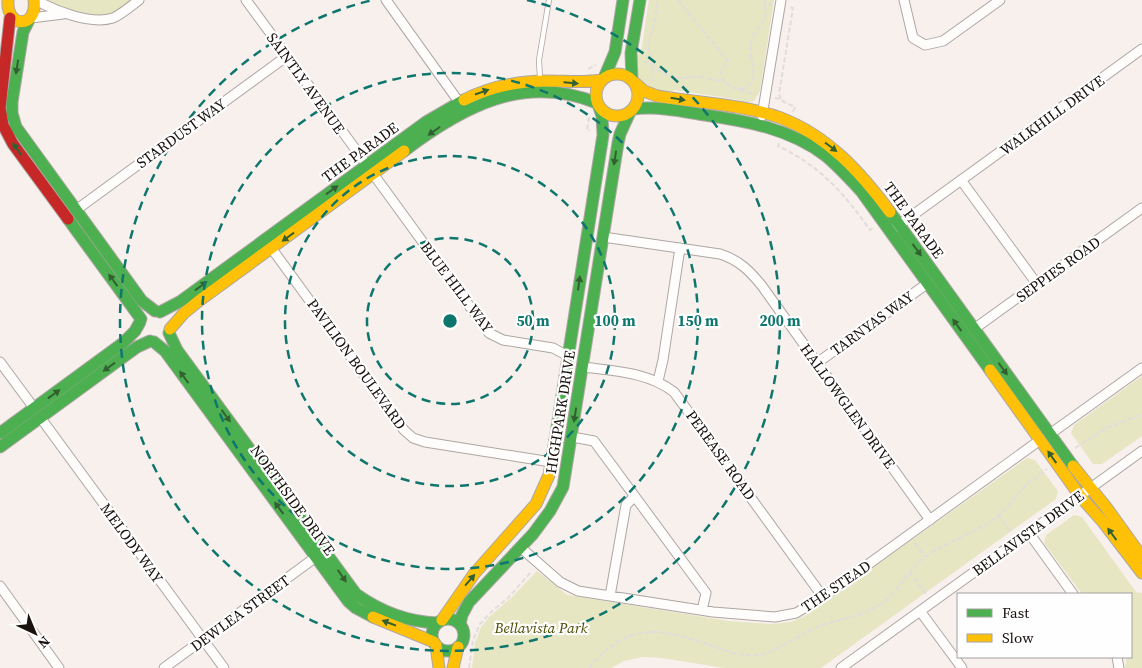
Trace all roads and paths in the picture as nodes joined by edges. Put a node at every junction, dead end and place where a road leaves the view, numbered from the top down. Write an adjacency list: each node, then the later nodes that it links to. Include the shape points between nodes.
1 (8, 0): 15 (street)
2 (35, 0): 14 (street); 16 (street, via 36,11)
3 (139, 0): 14 (street, via 120,14 106,19)
4 (246, 0): 18 (street, SAINTLY AVENUE)
5 (386, 0): 24 (street)
6 (549, 0): 20 (lane, via 539,60)
7 (624, 0): 19 (street, via 615,52)
8 (640, 0): 21 (street, via 631,53)
9 (657, 0): 23 (path, via 648,44 654,72)
10 (781, 0): 27 (street)
11 (904, 0): 12 (street, via 913,38 925,46 943,41)
12 (1000, 0)
13 (765, 3): 22 (path, via 766,18 750,43 754,76 748,85)
14 (63, 14): 16 (street)
15 (6, 15): 16 (street, via 19,22); 31 (street, one-way to 15, via 13,144 3,125 0,108 10,29)
16 (30, 19): 31 (street, one-way to 31, via 23,32 12,113 21,135)
17 (1142, 49): 29 (street, WALKHILL DRIVE)
18 (287, 56): 28 (street, SAINTLY AVENUE); 31 (street, STARDUST WAY)
19 (603, 79): 20 (street, THE PARADE, one-way to 19, via 578,83); 21 (street, via 615,74); 25 (street, via 596,90)
20 (540, 80): 24 (street, THE PARADE, one-way to 20, via 499,86)
21 (633, 81): 23 (street, THE PARADE); 26 (street, via 638,96)
22 (737, 90)
23 (649, 93): 27 (street, THE PARADE, one-way to 27)
24 (459, 102): 28 (street, THE PARADE, via 426,122)
25 (598, 105): 26 (street, via 604,112 617,117); 28 (street, THE PARADE, one-way to 28, via 576,94 544,92 512,95 483,103); 43 (street, HIGHPARK DRIVE, one-way to 25, via 603,135)
26 (632, 111): 27 (street, THE PARADE, via 653,106); 33 (street, HIGHPARK DRIVE, one-way to 33, via 620,134)
27 (762, 118): 32 (street, THE PARADE, via 830,159)
28 (370, 170): 34 (street, THE PARADE); 43 (street, BLUE HILL WAY, via 489,333 503,340 553,348)
29 (961, 180): 32 (street, WALKHILL DRIVE); 37 (street)
30 (1142, 208): 37 (street, SEPPIES ROAD)
31 (71, 213): 38 (street, via 142,301); 39 (street, one-way to 31)
32 (894, 228): 36 (street, THE PARADE); 40 (street, THE PARADE, one-way to 40)
33 (603, 236): 35 (street, HALLOWGLEN DRIVE); 46 (street, HIGHPARK DRIVE)
34 (268, 244): 38 (street, THE PARADE, one-way to 34, via 181,301); 41 (street, THE PARADE, via 184,313); 55 (street, PAVILION BOULEVARD, via 413,438)
35 (680, 248): 45 (street, HALLOWGLEN DRIVE, via 730,257 746,268); 48 (street)
36 (928, 283): 45 (street, TARNYAS WAY); 52 (street, THE PARADE, one-way to 36)
37 (1037, 284): 40 (street, SEPPIES ROAD)
38 (158, 312): 39 (street, via 147,313); 41 (street, via 168,319)
39 (140, 321): 42 (street, via 141,334); 49 (street, one-way to 39, via 124,343)
40 (974, 329): 52 (street, THE PARADE, one-way to 52)
41 (169, 331): 42 (street, via 162,340); 65 (street, NORTHSIDE DRIVE, one-way to 65, via 177,350)
42 (152, 342): 49 (street, one-way to 49, via 137,347); 65 (street, NORTHSIDE DRIVE, one-way to 42, via 165,351)
43 (568, 356): 55 (street, HIGHPARK DRIVE)
44 (0, 362): 49 (street, MELODY WAY)
45 (817, 363): 60 (street, HALLOWGLEN DRIVE)
46 (583, 367): 48 (street, PEREASE ROAD); 51 (street, HIGHPARK DRIVE, one-way to 51)
47 (1142, 368): 52 (street, THE STEAD)
48 (658, 381): 74 (street, PEREASE ROAD, via 680,399)
49 (37, 413): 50 (street); 53 (street); 80 (street, MELODY WAY)
50 (0, 433)
51 (572, 437): 58 (street, via 594,440); 64 (street, HIGHPARK DRIVE, via 558,498)
52 (1045, 437): 56 (street, THE PARADE); 57 (street, THE PARADE, one-way to 52); 60 (street, THE STEAD)
53 (0, 446)
54 (1142, 451): 56 (street, BELLAVISTA DRIVE)
55 (551, 462): 78 (street, HIGHPARK DRIVE, one-way to 55, via 463,588 542,496)
56 (1091, 488): 57 (street, BELLAVISTA DRIVE); 67 (street, THE PARADE)
57 (1080, 496): 61 (street, BELLAVISTA DRIVE); 70 (street, THE PARADE, one-way to 57)
58 (634, 497): 73 (street, via 626,505); 76 (street, via 706,593)
59 (998, 515): 63 (path)
60 (930, 520): 62 (street, THE STEAD)
61 (1029, 533): 63 (street, BELLAVISTA DRIVE); 72 (street)
62 (909, 535): 66 (path); 74 (street, THE STEAD)
63 (1018, 541): 75 (street, BELLAVISTA DRIVE)
64 (520, 548): 68 (street, THE STEAD); 79 (street, HIGHPARK DRIVE, via 469,601)
65 (320, 554): 78 (street, NORTHSIDE DRIVE, one-way to 78, via 364,600 413,620); 80 (street, DEWLEA STREET); 81 (street, NORTHSIDE DRIVE, one-way to 65, via 354,607)
66 (925, 557)
67 (1142, 557)
68 (539, 564): 73 (street, THE STEAD, via 571,589); 88 (path, via 480,624)
69 (909, 572): 75 (path)
70 (1142, 573)
71 (0, 586): 83 (street)
72 (1072, 593)
73 (610, 596): 76 (street, THE STEAD)
74 (823, 597): 76 (street, THE STEAD, via 786,616 734,615)
75 (932, 602): 77 (street, BELLAVISTA DRIVE)
76 (702, 610)
77 (920, 611): 89 (street, BELLAVISTA DRIVE); 90 (street)
78 (440, 621): 79 (street, via 452,619); 81 (street, via 432,632)
79 (460, 624): 82 (street, via 464,634)
80 (203, 640): 84 (street, DEWLEA STREET); 85 (street, MELODY WAY)
81 (435, 643): 82 (street, via 444,650); 86 (street)
82 (458, 647): 87 (street)
83 (59, 668)
84 (164, 668)
85 (224, 668)
86 (440, 668)
87 (453, 668)
88 (469, 668)
89 (841, 668)
90 (962, 668)

